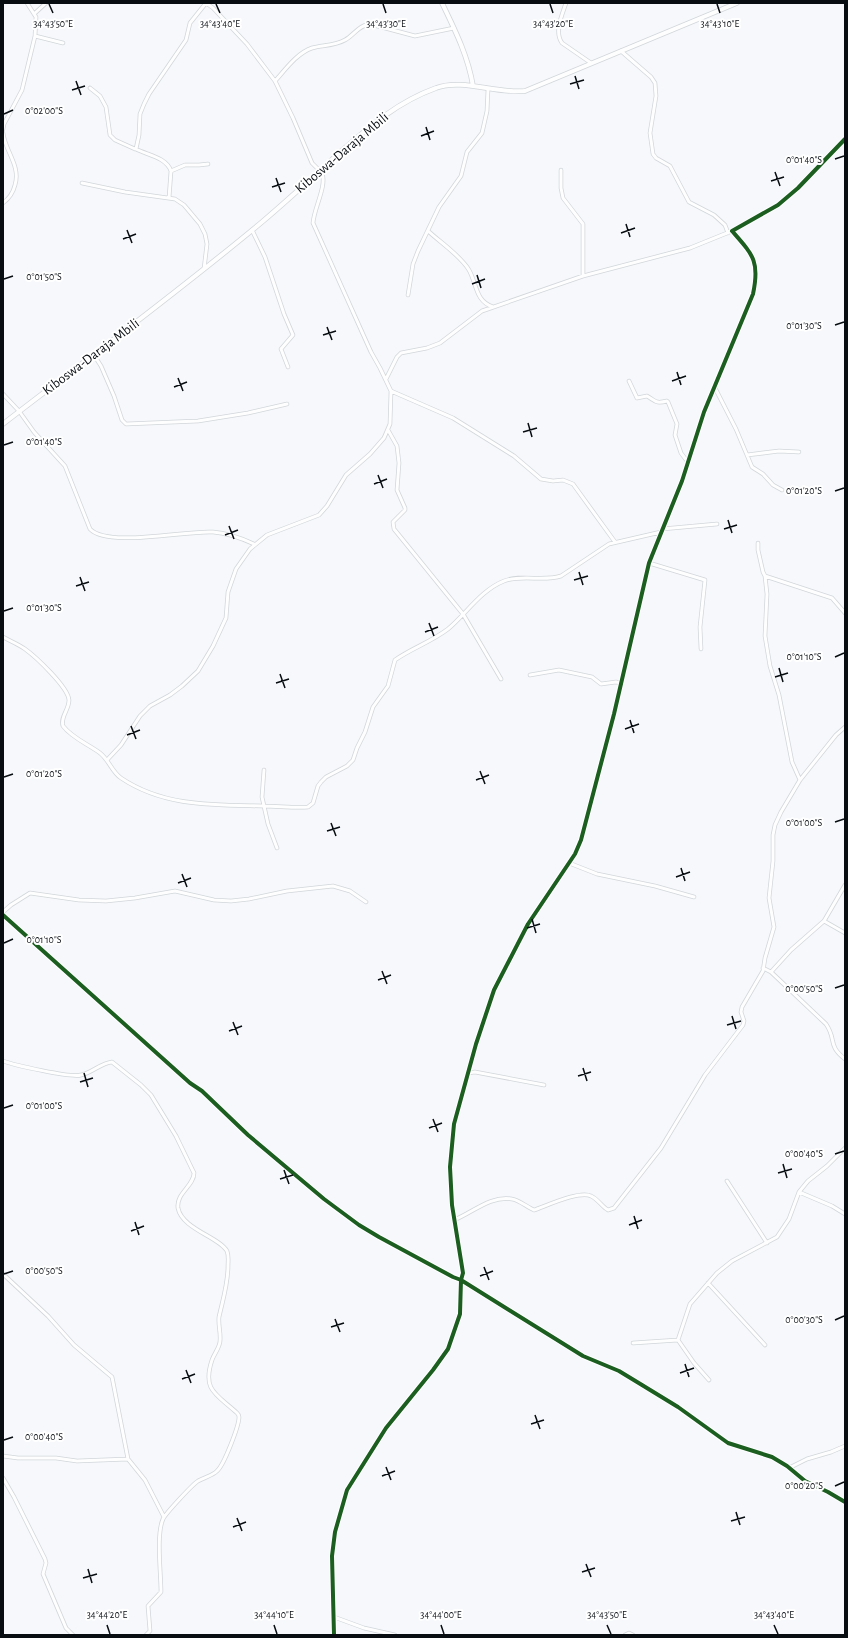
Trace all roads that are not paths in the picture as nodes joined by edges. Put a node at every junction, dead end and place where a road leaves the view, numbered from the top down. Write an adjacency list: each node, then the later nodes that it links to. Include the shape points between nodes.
1 (27, 3): 7 (street)
2 (46, 3): 7 (street)
3 (206, 3): 13 (street, via 247,44); 21 (street, via 190,23 186,40 144,104 140,114)
4 (442, 3): 8 (main road)
5 (566, 3): 12 (street, via 559,26 560,39)
6 (737, 3): 11 (main road, Kiboswa-Daraja Mbili)
7 (34, 14): 9 (street)
8 (454, 28): 13 (street, via 415,36 370,24 364,25 342,42 306,50); 14 (main road, via 470,68)
9 (35, 36): 10 (street); 17 (street, via 22,90)
10 (63, 43)
11 (621, 51): 12 (main road, Kiboswa-Daraja Mbili); 32 (street, via 655,83 650,133 653,154 670,166 689,202 714,216 725,225)
12 (591, 64): 16 (main road, Kiboswa-Daraja Mbili, via 525,91)
13 (275, 81): 25 (street, via 312,163)
14 (473, 86): 16 (main road, Kiboswa-Daraja Mbili); 25 (main road, Kiboswa-Daraja Mbili, via 454,84 437,87 397,107 374,122)
15 (90, 88): 21 (street, via 100,96 106,107 110,135 115,140)
16 (488, 89): 30 (street, via 482,133 468,152 460,176 439,207)
17 (3, 129)
18 (3, 133): 19 (street)
19 (3, 139): 28 (street, via 17,169 17,179 10,198)
20 (845, 139): 31 (street, via 783,201)
21 (136, 149): 24 (street, via 155,156)
22 (208, 164): 24 (street, via 185,165)
23 (561, 170): 34 (street, via 560,188 563,198 583,224)
24 (171, 171): 27 (street)
25 (319, 171): 29 (main road, Kiboswa-Daraja Mbili); 39 (street, via 323,177 313,216 314,230)
26 (82, 183): 27 (street)
27 (169, 198): 33 (street, via 184,205 203,229 207,244)
28 (3, 203)
29 (252, 230): 33 (main road, Kiboswa-Daraja Mbili); 38 (street, via 265,257 293,335 281,349)
30 (428, 231): 35 (street, via 413,264); 36 (street, via 468,268 480,299)
31 (732, 231): 32 (street); 41 (street, via 752,255 756,280 748,307)
32 (728, 233): 34 (street, via 665,256)
33 (204, 269): 37 (main road, Kiboswa-Daraja Mbili)
34 (583, 276): 36 (street)
35 (408, 296)
36 (493, 307): 39 (street, via 482,311 440,343 401,353)
37 (94, 355): 44 (street, via 126,424 198,421); 45 (main road, Kiboswa-Daraja Mbili)
38 (288, 368)
39 (386, 379): 42 (street)
40 (629, 381): 50 (street, via 637,398 647,396 654,402 668,402 677,424 675,435 681,453)
41 (715, 388): 49 (street); 50 (street)
42 (391, 391): 47 (street); 54 (street, via 453,418 514,456 541,479 563,480 573,484)
43 (3, 394): 45 (street)
44 (287, 404)
45 (19, 411): 46 (main road, Kiboswa-Daraja Mbili); 55 (street, via 65,466 90,529 97,535 141,538 214,532 231,535)
46 (3, 424)
47 (388, 430): 55 (street, via 378,446 346,475 323,511 313,518 267,535); 60 (street, via 397,446 397,490 406,508 393,522 394,529)
48 (799, 452): 49 (street, via 779,451)
49 (747, 455): 51 (street, via 753,469 763,474 773,486)
50 (688, 461): 53 (street)
51 (782, 490)
52 (716, 524): 53 (street)
53 (661, 531): 54 (street); 57 (street)
54 (615, 542): 60 (street, via 601,548 561,576 511,579 499,584)
55 (254, 544): 67 (street, via 236,570 228,592 226,618 198,671 176,691 150,706)
56 (758, 544): 58 (street)
57 (649, 563): 62 (street, via 705,580 700,628); 65 (street)
58 (765, 576): 59 (street, via 832,598); 69 (street, via 765,636 770,666 780,695 792,762)
59 (845, 613)
60 (463, 614): 64 (street); 70 (street, via 439,635 395,660 388,686 373,707 366,732 353,760 321,782 311,806)
61 (3, 637): 67 (street, via 26,650 62,685 69,701 62,719 63,726)
62 (701, 649)
63 (530, 675): 65 (street, via 559,670 592,677 601,684)
64 (501, 679)
65 (621, 683): 72 (street, via 587,821)
66 (845, 726): 69 (street)
67 (107, 760): 70 (street, via 115,774 145,791 165,798 204,805)
68 (264, 770): 70 (street, via 262,797)
69 (800, 780): 79 (street, via 774,825 772,835 773,861 769,898 774,926)
70 (265, 806): 71 (street, via 268,824)
71 (277, 848)
72 (569, 863): 74 (street, via 597,874); 83 (street, via 528,924 494,990)
73 (845, 885): 77 (street)
74 (694, 897)
75 (366, 902): 76 (street, via 350,891 333,886 231,901 214,900 175,891 106,901 30,893 11,905)
76 (3, 914): 92 (street, via 248,1135 324,1199 379,1237)
77 (824, 921): 78 (street); 80 (street)
78 (845, 932)
79 (763, 968): 80 (street); 89 (street, via 742,1007 744,1022 740,1030 705,1075 661,1148 614,1208 608,1210 591,1195 565,1198 534,1210 513,1199 503,1198 477,1207)
80 (771, 972): 81 (street, via 826,1024 832,1034 833,1048)
81 (845, 1059)
82 (3, 1061): 104 (street, via 76,1076 112,1062 141,1085 166,1119 194,1173 193,1179 179,1197 179,1211 184,1219 228,1253 228,1282 219,1325 220,1342 208,1377 214,1393 238,1414 238,1421 226,1458 219,1470 193,1485)
83 (468, 1073): 84 (street, via 475,1072); 89 (street, via 454,1124 450,1153)
84 (544, 1085)
85 (845, 1148): 87 (street)
86 (727, 1181): 90 (street)
87 (799, 1192): 88 (street); 90 (street, via 784,1229)
88 (845, 1214)
89 (454, 1220): 92 (street, via 463,1273)
90 (767, 1243): 93 (street, via 732,1262)
91 (3, 1274): 100 (street, via 48,1316 74,1345 112,1377)
92 (461, 1280): 101 (street, via 584,1356 619,1371 728,1442 766,1454); 105 (street, via 460,1314 448,1349 386,1428 347,1490 335,1532 332,1556)
93 (708, 1283): 94 (street, via 690,1304); 96 (street)
94 (678, 1340): 95 (street); 97 (street)
95 (633, 1343)
96 (765, 1345)
97 (709, 1380)
98 (845, 1446): 101 (street)
99 (3, 1456): 100 (street, via 78,1461)
100 (128, 1459): 104 (street, via 145,1480)
101 (789, 1468): 103 (street, via 805,1481)
102 (3, 1478): 106 (street, via 45,1559 43,1574 66,1628)
103 (845, 1502)
104 (164, 1517): 107 (street, via 160,1528 161,1592 148,1606 150,1631)
105 (334, 1617): 108 (street); 109 (street)
106 (73, 1635)
107 (146, 1635)
108 (334, 1635)
109 (394, 1635)
110 (625, 1635): 111 (street)
111 (633, 1635)

